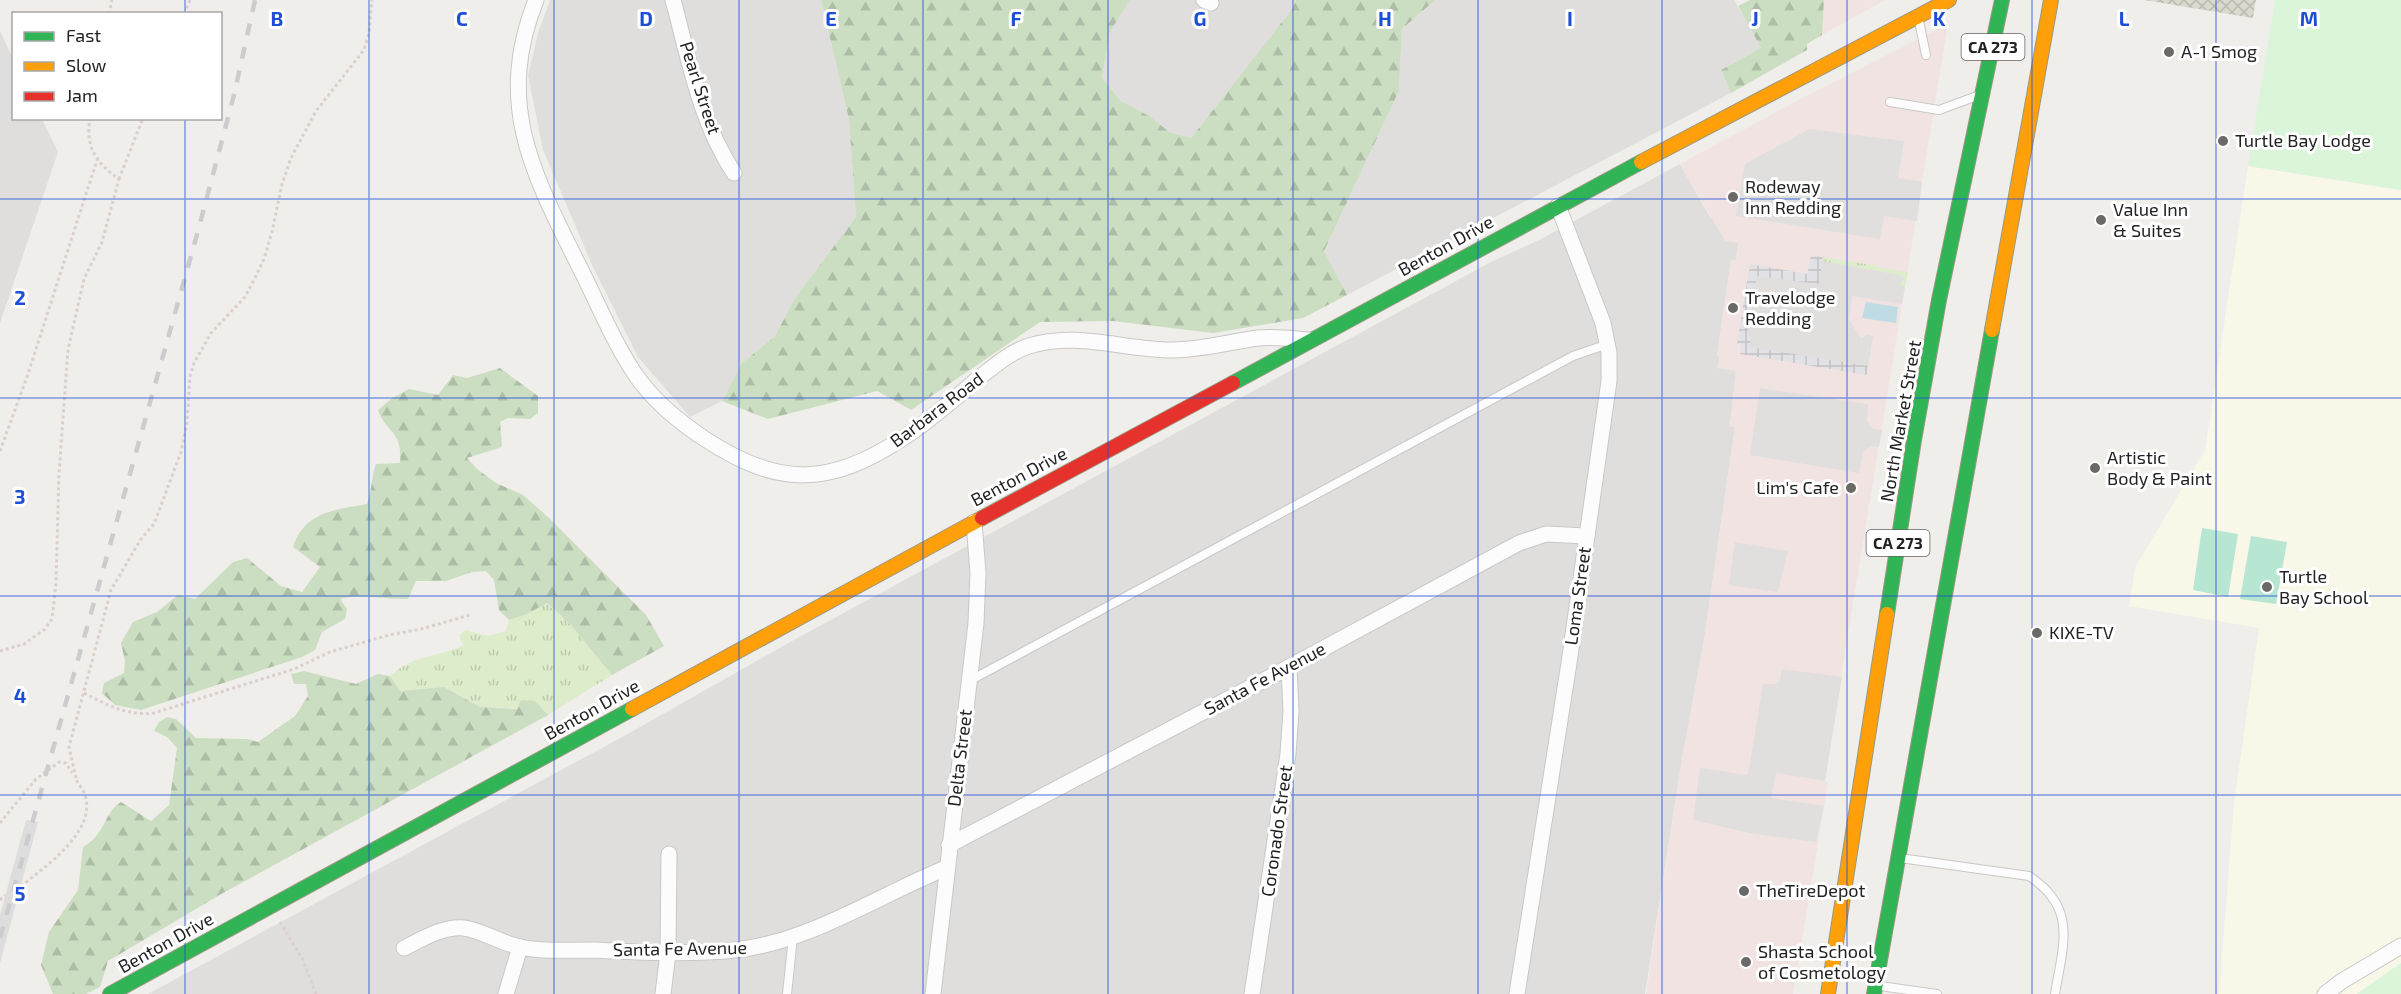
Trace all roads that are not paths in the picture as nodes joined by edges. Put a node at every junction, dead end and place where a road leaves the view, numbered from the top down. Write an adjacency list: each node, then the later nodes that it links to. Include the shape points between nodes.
1 (536, 0): 12 (street, Barbara Road, via 521,51 519,109 529,158 565,237 624,355 649,392 692,430 761,469 811,475 867,458 920,427 1005,357 1031,345 1077,339 1179,350 1260,338)
2 (673, 0): 10 (street, Pearl Street, via 701,101 721,152)
3 (1949, 0): 6 (street, Benton Drive)
4 (2002, 0): 8 (street, North Market Street / CA 273)
5 (2050, 0): 20 (street, CA 273)
6 (1917, 15): 7 (lane); 11 (street, Benton Drive)
7 (1926, 55)
8 (1984, 94): 9 (lane, via 1939,110); 35 (street, North Market Street / CA 273, via 1914,440)
9 (1890, 102)
10 (734, 173)
11 (1558, 206): 12 (street, Benton Drive); 13 (street, Loma Street, via 1604,323)
12 (1310, 340): 14 (street, Benton Drive)
13 (1608, 344): 15 (street, Loma Street, via 1608,397); 17 (lane, via 1573,356)
14 (974, 522): 17 (street, Delta Street, via 978,598); 28 (street, Benton Drive)
15 (1586, 536): 16 (street, Santa Fe Avenue, via 1546,534 1519,543); 34 (street, Loma Street)
16 (1289, 667): 18 (street, Santa Fe Avenue); 33 (street, Coronado Street, via 1288,754)
17 (969, 681): 18 (street, Delta Street)
18 (949, 845): 21 (street, Delta Street)
19 (669, 854): 26 (street)
20 (1898, 857): 27 (street, CA 273); 37 (lane, via 2029,876 2046,887 2064,922)
21 (946, 868): 22 (street, Santa Fe Avenue); 32 (street, Delta Street)
22 (794, 936): 26 (street, Santa Fe Avenue, via 752,948); 31 (lane)
23 (2401, 945): 38 (street)
24 (520, 947): 25 (street, Santa Fe Avenue, via 462,928 433,933); 26 (street, Santa Fe Avenue); 29 (street)
25 (404, 948)
26 (668, 953): 30 (street)
27 (1875, 990): 36 (lane)
28 (110, 994)
29 (506, 994)
30 (663, 994)
31 (787, 994)
32 (933, 994)
33 (1252, 994)
34 (1517, 994)
35 (1828, 994)
36 (1937, 994)
37 (2055, 994)
38 (2325, 994)

